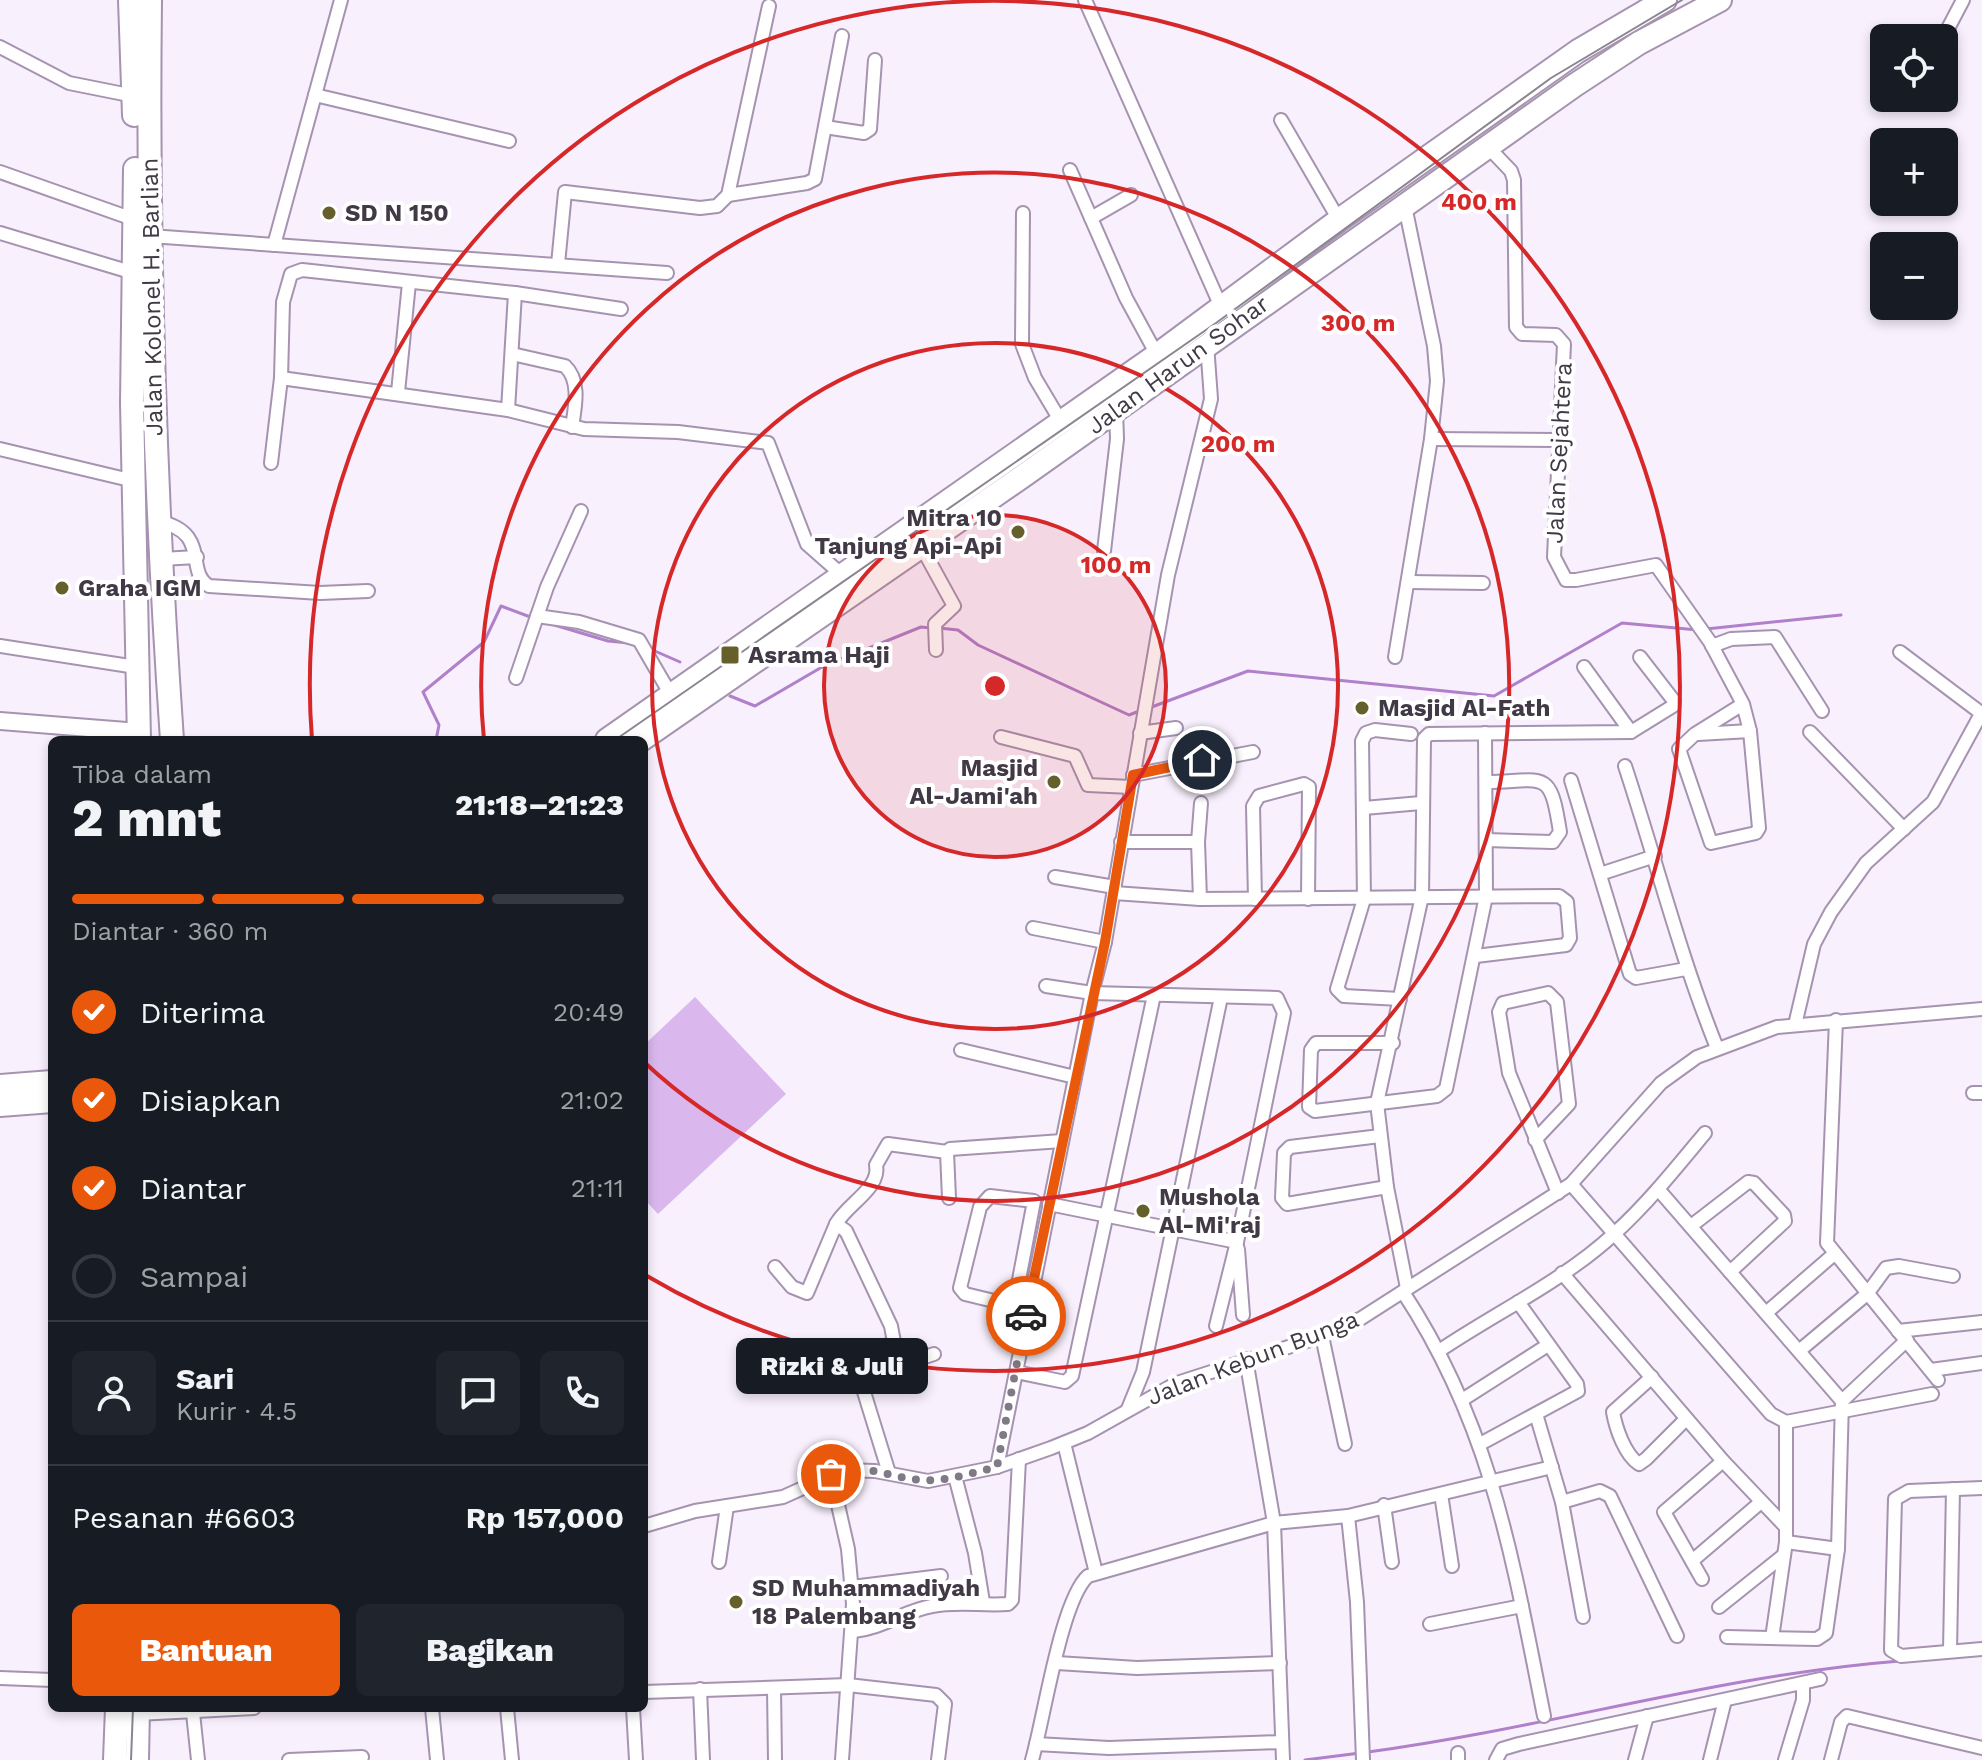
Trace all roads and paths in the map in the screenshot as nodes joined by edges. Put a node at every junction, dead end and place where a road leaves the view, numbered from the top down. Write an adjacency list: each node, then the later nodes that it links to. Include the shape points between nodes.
1 (130, 0): 15 (highway, Jalan Kolonel H. Barlian)
2 (150, 0): 30 (highway, Jalan Kolonel H. Barlian)
3 (341, 0): 14 (street)
4 (1085, 0): 38 (street)
5 (1665, 0): 9 (highway, Jalan Harun Sohar)
6 (1720, 0): 19 (highway, Jalan Harun Sohar, via 1639,43)
7 (1963, 0): 10 (street)
8 (769, 6): 22 (street)
9 (1637, 6): 28 (highway, Jalan Harun Sohar)
10 (1950, 24)
11 (842, 36): 17 (street)
12 (0, 47): 15 (street, via 69,83)
13 (875, 60): 17 (street, via 870,129 864,133)
14 (315, 95): 18 (street); 31 (street)
15 (134, 96): 27 (highway, Jalan Kolonel H. Barlian)
16 (1281, 120): 28 (street)
17 (825, 127): 22 (street, via 814,181)
18 (509, 141)
19 (1488, 147): 24 (highway, Jalan Harun Sohar); 49 (street, Jalan Sejahtera, via 1514,180 1516,327 1522,334 1556,335 1564,344)
20 (1070, 170): 26 (street)
21 (0, 172): 27 (street)
22 (728, 195): 32 (street, via 714,207 700,208 565,192)
23 (1131, 195): 26 (street)
24 (1405, 206): 39 (highway, Jalan Harun Sohar); 48 (street, via 1436,364)
25 (1023, 213): 46 (street, via 1022,344)
26 (1091, 218): 41 (street)
27 (133, 219): 33 (highway, Jalan Kolonel H. Barlian)
28 (1339, 220): 38 (highway, Jalan Harun Sohar)
29 (0, 233): 33 (street)
30 (150, 236): 31 (street); 54 (highway, Jalan Kolonel H. Barlian)
31 (274, 245): 32 (street)
32 (558, 264): 34 (street)
33 (134, 273): 52 (highway, Jalan Kolonel H. Barlian)
34 (667, 273)
35 (409, 283): 36 (street); 42 (street, via 302,270 291,274 283,302); 43 (street)
36 (515, 293): 37 (street); 40 (street)
37 (621, 309)
38 (1222, 309): 41 (highway, Jalan Harun Sohar)
39 (1207, 342): 44 (highway, Jalan Harun Sohar); 81 (street, via 1211,399 1168,575)
40 (512, 354): 45 (street); 47 (street, via 565,366 570,372 575,384)
41 (1157, 355): 46 (highway, Jalan Harun Sohar)
42 (281, 378): 43 (street); 51 (street)
43 (398, 392): 45 (street)
44 (1116, 409): 55 (highway, Jalan Harun Sohar); 56 (street)
45 (508, 410): 47 (street)
46 (1060, 420): 59 (highway, Jalan Harun Sohar)
47 (572, 427): 59 (street, via 768,443 807,544)
48 (1431, 439): 49 (street); 60 (street)
49 (1558, 440): 66 (street, Jalan Sejahtera, via 1554,557 1566,580 1656,565)
50 (0, 449): 52 (street)
51 (271, 463)
52 (134, 481): 63 (highway, Jalan Kolonel H. Barlian)
53 (581, 511): 65 (street)
54 (157, 521): 57 (street, via 179,528); 58 (highway, Jalan Kolonel H. Barlian)
55 (921, 546): 68 (street, via 954,606 934,628); 94 (highway, Jalan Harun Sohar)
56 (1104, 551)
57 (197, 557): 58 (street); 62 (street, via 201,580 209,586)
58 (161, 559): 64 (highway, Jalan Kolonel H. Barlian)
59 (841, 574): 75 (highway, Jalan Harun Sohar)
60 (1409, 582): 61 (street); 70 (street)
61 (1483, 583)
62 (368, 591)
63 (138, 593): 72 (highway); 89 (highway)
64 (164, 597): 91 (highway); 92 (highway, via 172,620)
65 (536, 618): 74 (street); 75 (street, via 579,622 643,644)
66 (1711, 644): 76 (street); 77 (street, via 1775,637)
67 (0, 646): 72 (street)
68 (936, 650)
69 (1900, 652): 78 (street)
70 (1395, 657)
71 (1640, 657): 83 (street, via 1674,701)
72 (136, 667): 90 (highway)
73 (1584, 667): 83 (street)
74 (516, 678)
75 (671, 695): 93 (highway, Jalan Harun Sohar)
76 (1743, 704): 82 (street); 87 (street)
77 (1822, 711)
78 (1982, 712): 104 (street, via 1933,802)
79 (0, 721): 88 (street)
80 (1176, 728): 81 (street)
81 (1141, 729): 99 (street)
82 (1750, 731): 87 (street); 87 (street, via 1759,828 1715,843 1708,839 1679,749)
83 (1631, 732): 85 (street)
84 (1810, 732): 104 (street)
85 (1485, 733): 100 (street); 102 (street, via 1426,736)
86 (1411, 734): 103 (street, via 1366,733)
87 (1695, 734)
88 (135, 736)
89 (144, 736)
90 (144, 736)
91 (172, 736)
92 (183, 736)
93 (614, 736)
94 (647, 736)
95 (1001, 737): 99 (street, via 1075,756 1088,785)
96 (1253, 752): 99 (street)
97 (1625, 766): 108 (street)
98 (1571, 780): 109 (street)
99 (1132, 781): 106 (street)
100 (1487, 782): 105 (street); 105 (street, via 1540,781 1550,786 1560,832 1553,842)
101 (1201, 803): 107 (street)
102 (1421, 803): 103 (street); 112 (street)
103 (1364, 808): 117 (street)
104 (1904, 829): 129 (street, via 1866,863 1818,936)
105 (1486, 840): 113 (street)
106 (1121, 842): 107 (street); 111 (street)
107 (1198, 842): 114 (street)
108 (1655, 856): 109 (street); 121 (street)
109 (1600, 874): 121 (street, via 1630,974 1636,978)
110 (1055, 877): 111 (street)
111 (1115, 890): 114 (street); 119 (street)
112 (1422, 896): 113 (street); 117 (street); 126 (street)
113 (1486, 896): 120 (street); 120 (street, via 1562,898 1567,902 1569,943)
114 (1200, 899): 115 (street)
115 (1255, 899): 116 (street); 116 (street, via 1253,806 1259,796 1304,784 1309,787)
116 (1308, 899): 117 (street)
117 (1364, 899): 126 (street, via 1337,989 1344,996)
118 (1033, 928): 119 (street)
119 (1105, 942): 123 (street)
120 (1476, 956): 137 (street, via 1446,1089 1437,1096)
121 (1686, 969): 131 (street)
122 (1046, 986): 123 (street)
123 (1092, 993): 124 (street); 133 (street)
124 (1154, 995): 125 (street); 150 (street)
125 (1221, 997): 153 (street); 155 (street, via 1277,998 1284,1013)
126 (1400, 999): 130 (street)
127 (1982, 1009): 128 (street, Jalan Kebun Bunga)
128 (1836, 1020): 129 (street, Jalan Kebun Bunga); 156 (street, via 1824,1234)
129 (1795, 1025): 131 (street, Jalan Kebun Bunga)
130 (1393, 1043): 137 (street); 137 (street, via 1316,1043 1311,1050 1309,1107 1315,1111)
131 (1717, 1048): 144 (street, Jalan Kebun Bunga, via 1661,1083)
132 (961, 1050): 133 (street)
133 (1075, 1077): 142 (street)
134 (48, 1082): 135 (highway)
135 (0, 1086)
136 (48, 1101): 138 (highway)
137 (1377, 1103): 140 (street)
138 (0, 1105)
139 (1705, 1133): 146 (street)
140 (1380, 1136): 145 (street); 145 (street, via 1290,1147 1284,1153 1282,1198 1287,1204)
141 (1535, 1140): 141 (street, via 1569,1104 1557,1002 1548,993 1503,1003 1499,1012 1509,1073); 147 (street)
142 (1062, 1141): 143 (street); 149 (street)
143 (949, 1150): 148 (street); 151 (street, via 888,1144 876,1165 874,1183)
144 (1571, 1184): 147 (street, Jalan Kebun Bunga); 154 (street)
145 (1387, 1187): 161 (street)
146 (1658, 1189): 152 (street); 154 (street)
147 (1558, 1193): 161 (street, Jalan Kebun Bunga)
148 (949, 1198)
149 (1049, 1204): 150 (street); 164 (street)
150 (1105, 1214): 153 (street); 178 (street, via 1072,1376 1065,1382)
151 (836, 1224): 157 (street, via 807,1293 792,1287); 171 (street, via 846,1231)
152 (1691, 1226): 158 (street); 158 (street, via 1748,1182 1784,1215 1785,1221)
153 (1175, 1227): 155 (street); 180 (street)
154 (1613, 1236): 159 (street); 188 (street, via 1765,1409)
155 (1237, 1242): 166 (street); 168 (street)
156 (1833, 1255): 162 (street); 165 (street)
157 (775, 1267)
158 (1730, 1272): 165 (street)
159 (1562, 1273): 163 (street); 179 (street)
160 (1953, 1276): 162 (street, via 1892,1266)
161 (1405, 1290): 169 (street, Jalan Kebun Bunga); 173 (street)
162 (1867, 1294): 170 (street); 174 (street)
163 (1518, 1302): 172 (street); 173 (street)
164 (1020, 1308): 164 (street, via 1034,1201 990,1196 980,1207 960,1288 965,1294); 178 (street)
165 (1766, 1313): 174 (street)
166 (1243, 1315)
167 (1982, 1322): 170 (street)
168 (1216, 1326)
169 (1322, 1336): 176 (street, Jalan Kebun Bunga); 190 (street)
170 (1902, 1336): 177 (street, via 1935,1375); 184 (street)
171 (894, 1342): 175 (street, via 903,1364); 196 (street, via 856,1366)
172 (1548, 1345): 183 (street); 186 (street, via 1578,1388)
173 (1439, 1351): 183 (street)
174 (1799, 1351): 184 (street)
175 (934, 1354)
176 (1246, 1359): 182 (street, Jalan Kebun Bunga); 208 (street)
177 (1982, 1363)
178 (1016, 1372): 194 (street)
179 (1652, 1377): 187 (street); 187 (street, via 1613,1412 1634,1461 1646,1459)
180 (1141, 1380): 182 (street); 185 (street)
181 (1932, 1394): 184 (street)
182 (1144, 1400): 185 (street, Jalan Kebun Bunga)
183 (1462, 1400): 191 (street)
184 (1842, 1407): 188 (street); 212 (street)
185 (1128, 1409): 189 (street, Jalan Kebun Bunga)
186 (1536, 1414): 191 (street); 195 (street)
187 (1686, 1419): 193 (street)
188 (1786, 1422): 210 (street)
189 (1064, 1443): 192 (street, Jalan Kebun Bunga); 218 (street)
190 (1345, 1444)
191 (1480, 1444): 199 (street)
192 (1019, 1459): 194 (street, Jalan Kebun Bunga); 222 (street, via 1012,1600 1006,1605)
193 (1723, 1461): 204 (street); 214 (street, via 1664,1512)
194 (997, 1467): 198 (street, Jalan Kebun Bunga)
195 (1552, 1467): 199 (street); 203 (street)
196 (889, 1473): 197 (street, Jalan Kebun Bunga, via 851,1469); 198 (street, Jalan Kebun Bunga, via 928,1481)
197 (831, 1474): 206 (street, Jalan Kebun Bunga, via 783,1497); 221 (street)
198 (955, 1476): 222 (street)
199 (1493, 1483): 202 (street); 223 (street)
200 (1982, 1488): 201 (street)
201 (1953, 1489): 232 (street); 232 (street, via 1909,1491 1895,1499 1891,1618 1894,1653)
202 (1441, 1494): 205 (street); 217 (street)
203 (1562, 1502): 225 (street); 228 (street, via 1600,1491 1610,1496)
204 (1761, 1502): 210 (street); 214 (street)
205 (1384, 1505): 207 (street); 216 (street)
206 (727, 1506): 209 (street, Jalan Kebun Bunga); 215 (street)
207 (1348, 1516): 208 (street); 259 (street)
208 (1274, 1523): 218 (street); 234 (street)
209 (648, 1525)
210 (1784, 1525): 211 (street)
211 (1786, 1542): 212 (street); 213 (street)
212 (1838, 1549): 230 (street, via 1826,1633 1817,1639)
213 (1784, 1555): 224 (street); 230 (street)
214 (1692, 1561): 220 (street)
215 (719, 1562)
216 (1392, 1562)
217 (1452, 1566)
218 (1096, 1573): 233 (street, via 1075,1591)
219 (941, 1576): 221 (street)
220 (1702, 1579)
221 (852, 1587): 227 (street)
222 (983, 1602): 227 (street, via 932,1606)
223 (1522, 1606): 226 (street); 252 (street)
224 (1719, 1607)
225 (1583, 1617)
226 (1430, 1624)
227 (854, 1631): 239 (street)
228 (1677, 1636)
229 (1727, 1637): 230 (street)
230 (1772, 1638)
231 (1982, 1649): 232 (street)
232 (1950, 1651)
233 (1057, 1663): 234 (street, via 1137,1668); 255 (street)
234 (1280, 1663): 254 (street)
235 (0, 1678): 237 (street)
236 (1820, 1679): 238 (street)
237 (48, 1680)
238 (1803, 1683): 243 (street); 278 (street)
239 (848, 1685): 240 (street); 270 (street); 271 (street, via 936,1695 945,1704)
240 (774, 1688): 241 (street); 269 (street)
241 (700, 1689): 242 (street); 268 (street)
242 (648, 1692)
243 (1725, 1700): 253 (street); 277 (street)
244 (130, 1712): 261 (highway)
245 (131, 1712): 262 (highway)
246 (172, 1712): 251 (street)
247 (205, 1712): 251 (street)
248 (432, 1712): 265 (street)
249 (507, 1712): 266 (street)
250 (633, 1712): 267 (street)
251 (193, 1713): 263 (street)
252 (1544, 1716)
253 (1647, 1716): 275 (street, via 1519,1744 1502,1749); 276 (street)
254 (1282, 1742): 256 (street); 274 (street)
255 (1036, 1744): 258 (street); 272 (street)
256 (1168, 1746): 258 (street); 273 (street)
257 (1982, 1748): 279 (street, via 1847,1716)
258 (1108, 1754)
259 (1363, 1755)
260 (362, 1757): 264 (street)
261 (115, 1760)
262 (137, 1760)
263 (198, 1760)
264 (289, 1760)
265 (437, 1760)
266 (512, 1760)
267 (636, 1760)
268 (703, 1760)
269 (775, 1760)
270 (842, 1760)
271 (938, 1760)
272 (1032, 1760)
273 (1168, 1760)
274 (1283, 1760)
275 (1496, 1760)
276 (1635, 1760)
277 (1710, 1760)
278 (1785, 1760)
279 (1831, 1760)

